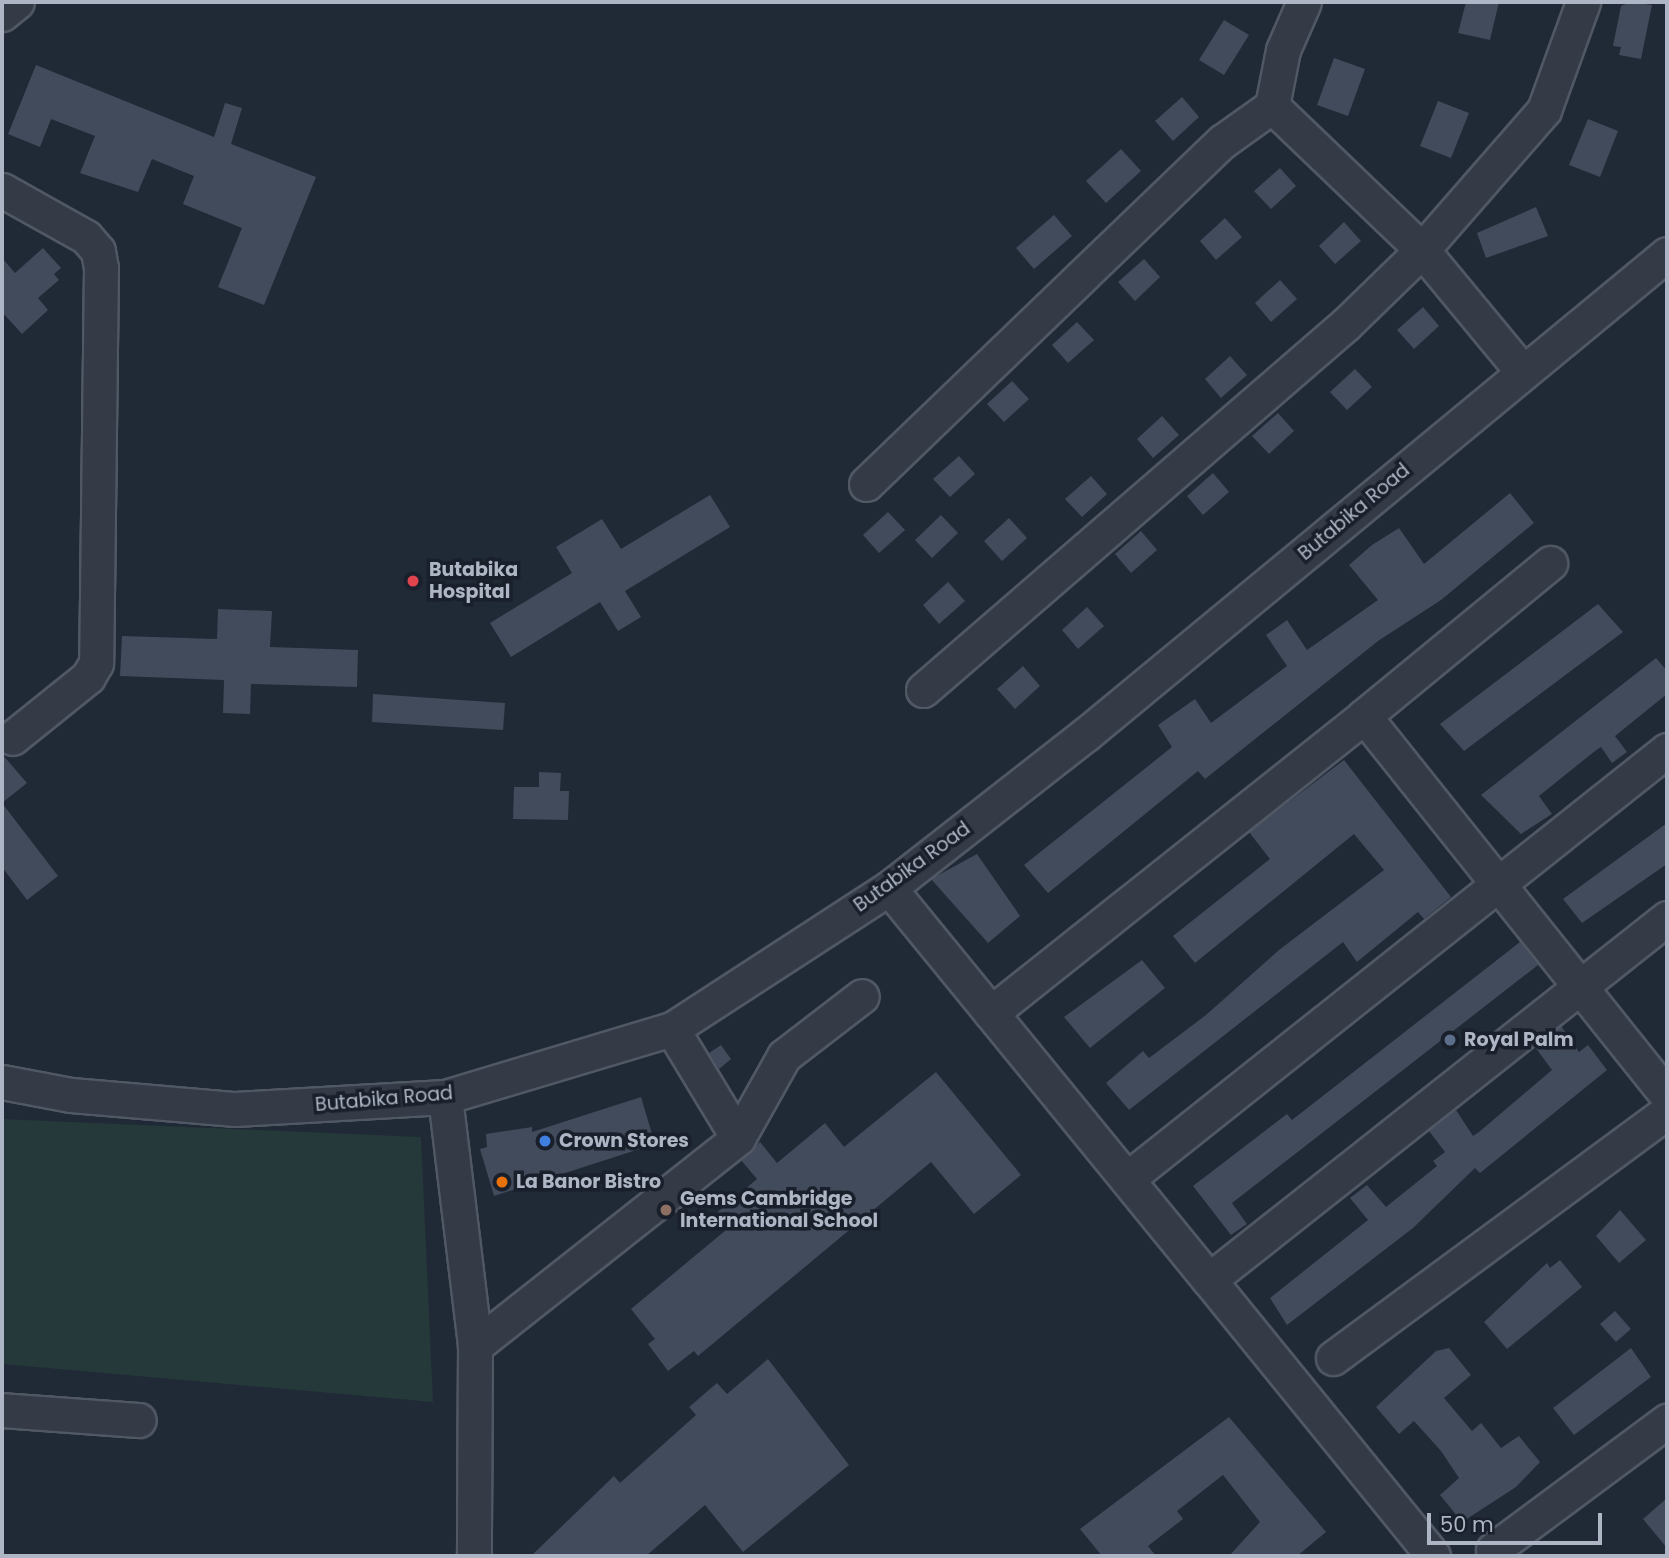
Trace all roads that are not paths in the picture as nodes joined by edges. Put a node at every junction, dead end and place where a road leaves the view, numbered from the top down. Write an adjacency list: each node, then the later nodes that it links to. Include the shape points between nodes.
1 (17, 2): 4 (street)
2 (1304, 2): 5 (street, via 1283,50)
3 (1583, 2): 7 (street, via 1544,110)
4 (2, 14)
5 (1272, 106): 7 (street); 10 (street, via 1223,141)
6 (2, 190): 14 (street, via 86,237 98,251 101,268 96,663 88,677)
7 (1422, 250): 9 (street); 12 (street, via 1346,324)
8 (1667, 254): 9 (street, Butabika Road)
9 (1523, 372): 17 (street, Butabika Road, via 1085,736)
10 (866, 484)
11 (1549, 563): 13 (street)
12 (923, 690)
13 (1364, 716): 16 (street); 21 (street)
14 (12, 738)
15 (1667, 750): 16 (street)
16 (1499, 884): 19 (street); 28 (street)
17 (889, 888): 21 (street); 22 (street, Butabika Road)
18 (1667, 918): 19 (street)
19 (1582, 987): 24 (street); 29 (street)
20 (862, 996): 27 (street, via 784,1056)
21 (990, 1013): 28 (street)
22 (672, 1028): 25 (street, Butabika Road); 27 (street)
23 (2, 1082): 25 (street, Butabika Road, via 71,1095 235,1110)
24 (1667, 1096)
25 (445, 1097): 30 (street)
26 (1667, 1112): 31 (street)
27 (738, 1138): 30 (street)
28 (1127, 1179): 29 (street)
29 (1209, 1280): 37 (street)
30 (475, 1346): 36 (street)
31 (1333, 1358)
32 (2, 1410): 33 (street)
33 (139, 1420)
34 (1667, 1422): 35 (street)
35 (1493, 1550)
36 (474, 1556)
37 (1433, 1556)

